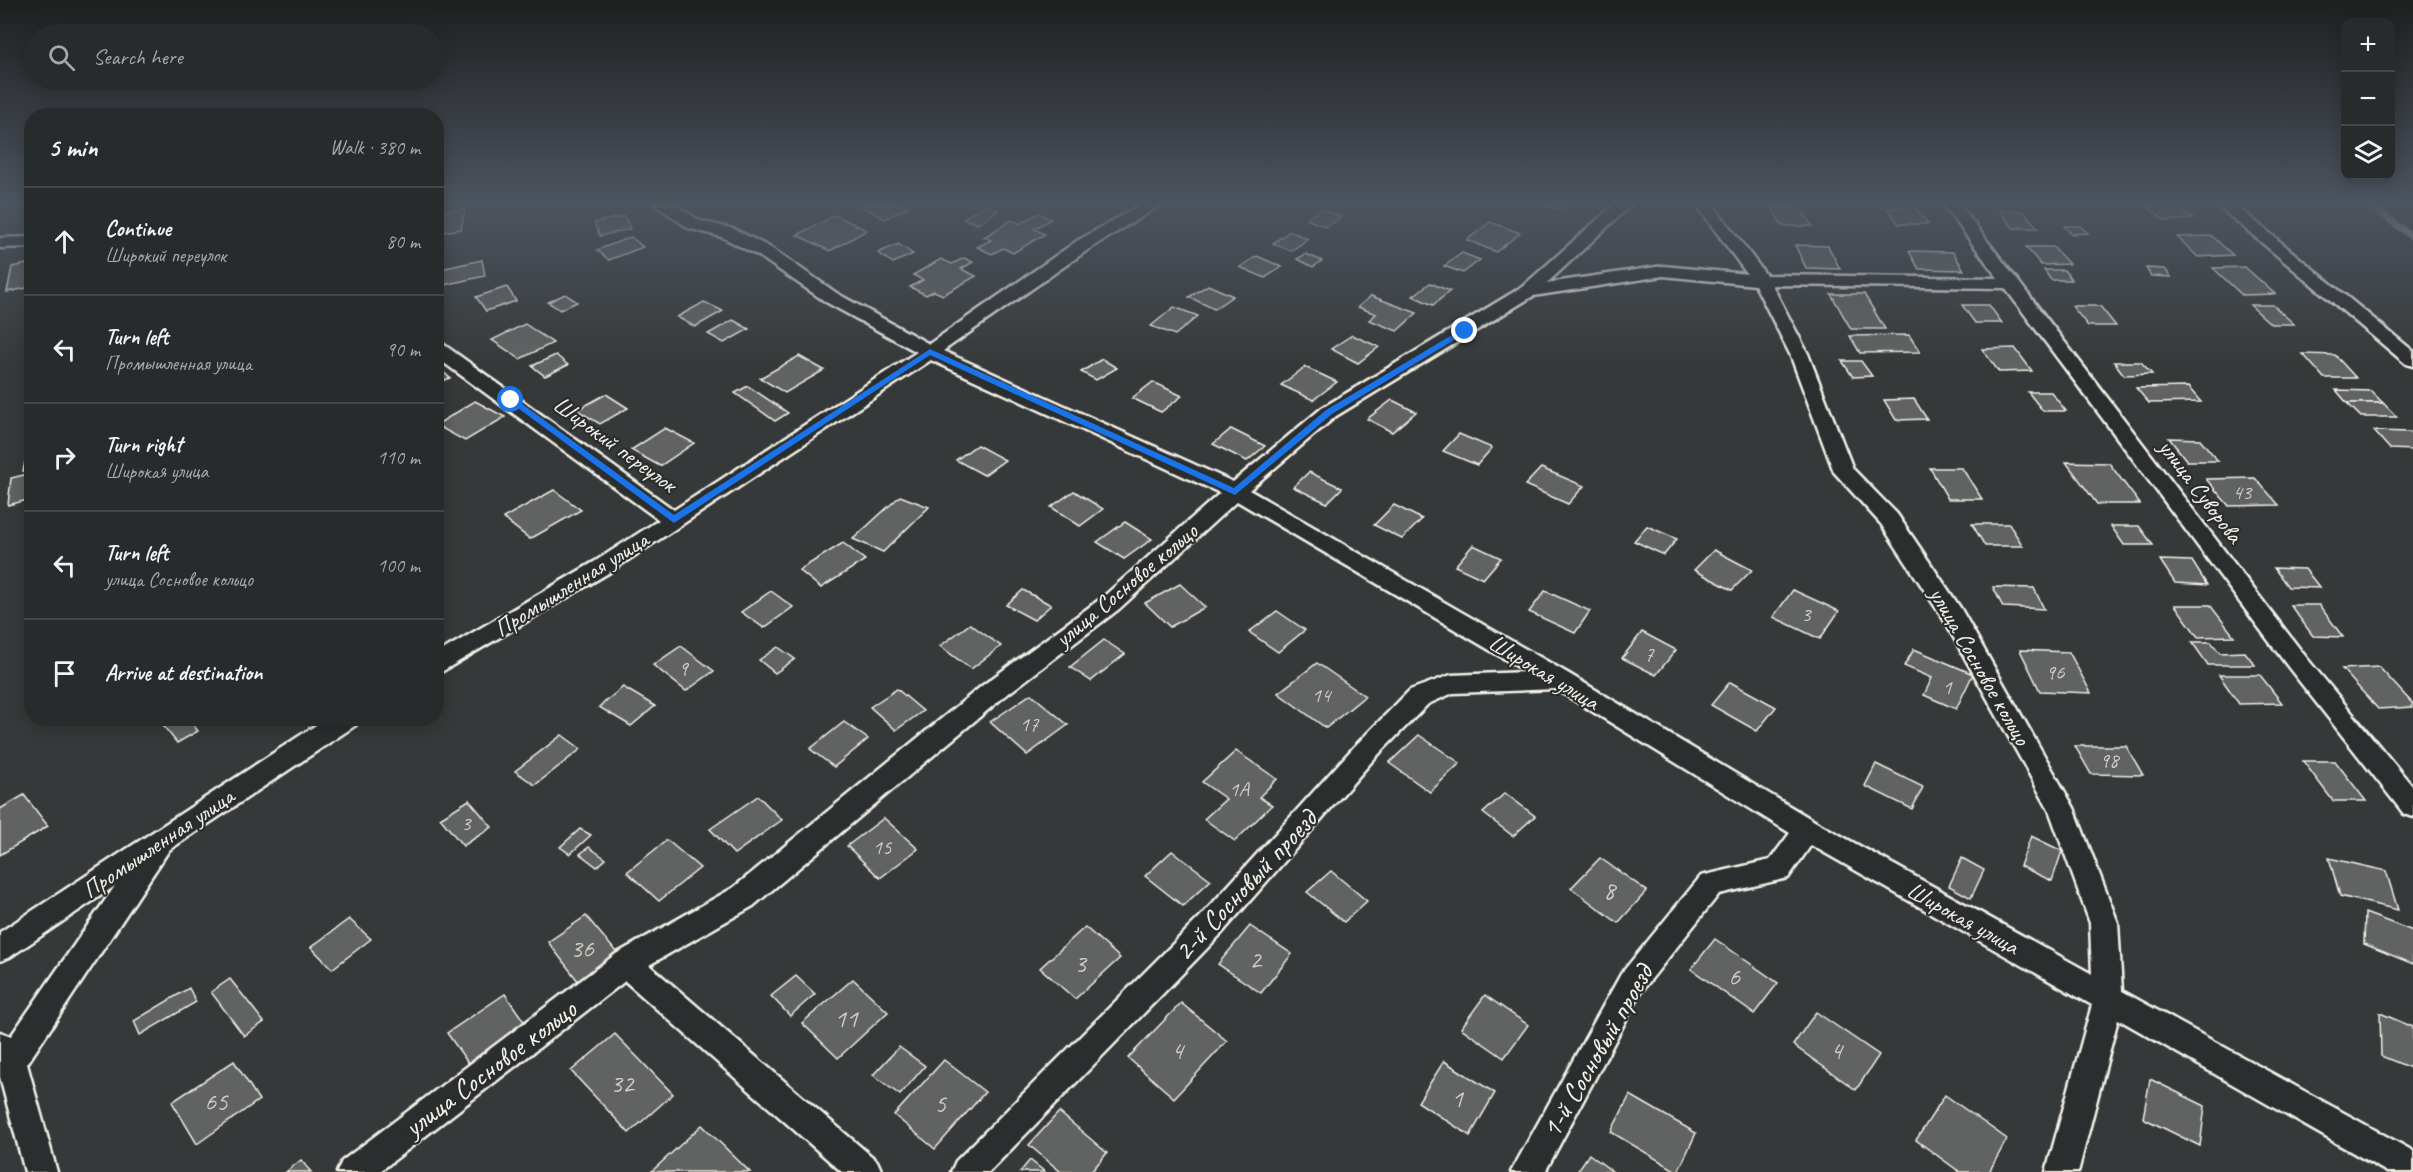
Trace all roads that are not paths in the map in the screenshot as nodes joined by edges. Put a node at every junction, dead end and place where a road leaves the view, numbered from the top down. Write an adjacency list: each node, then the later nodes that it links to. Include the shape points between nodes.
1 (775, 259): 10 (street, Широкая улица, via 832,298)
2 (1063, 259): 10 (street, Промышленная улица)
3 (1563, 259): 9 (street, улица Сосновое кольцо)
4 (1745, 259): 7 (street, улица Сосновое кольцо)
5 (1993, 259): 8 (street, улица Суворова)
6 (2290, 259): 12 (street)
7 (1761, 280): 8 (street); 9 (street, via 1663,271); 23 (street, улица Сосновое кольцо, via 1799,354 1844,472 1889,519 1953,615 2061,808 2104,923)
8 (2011, 283): 18 (street, улица Суворова, via 2290,652)
9 (1528, 291): 13 (street, улица Сосновое кольцо, via 1329,412)
10 (930, 352): 13 (street, Широкая улица); 14 (street, Промышленная улица)
11 (444, 354): 14 (street, Широкий переулок)
12 (2413, 360)
13 (1235, 492): 16 (street, Широкая улица); 22 (street, улица Сосновое кольцо, via 1111,603 992,692 743,897)
14 (674, 520): 15 (street, Промышленная улица)
15 (444, 661)
16 (1560, 680): 19 (street, Широкая улица); 29 (street, 2-й Сосновый проезд, via 1451,684 1419,697 1211,925)
17 (335, 726): 20 (street, Промышленная улица)
18 (2413, 806)
19 (1807, 831): 23 (street, Широкая улица); 30 (street, 1-й Сосновый проезд, via 1778,870 1711,884 1631,983)
20 (163, 839): 21 (street, Промышленная улица); 24 (street)
21 (0, 948)
22 (626, 963): 27 (street, улица Сосновое кольцо); 28 (street)
23 (2108, 1000): 25 (street, Широкая улица); 31 (street, улица Сосновое кольцо)
24 (5, 1054): 26 (street)
25 (2413, 1169)
26 (41, 1172)
27 (353, 1172)
28 (866, 1172)
29 (967, 1172)
30 (1527, 1172)
31 (2061, 1172)

